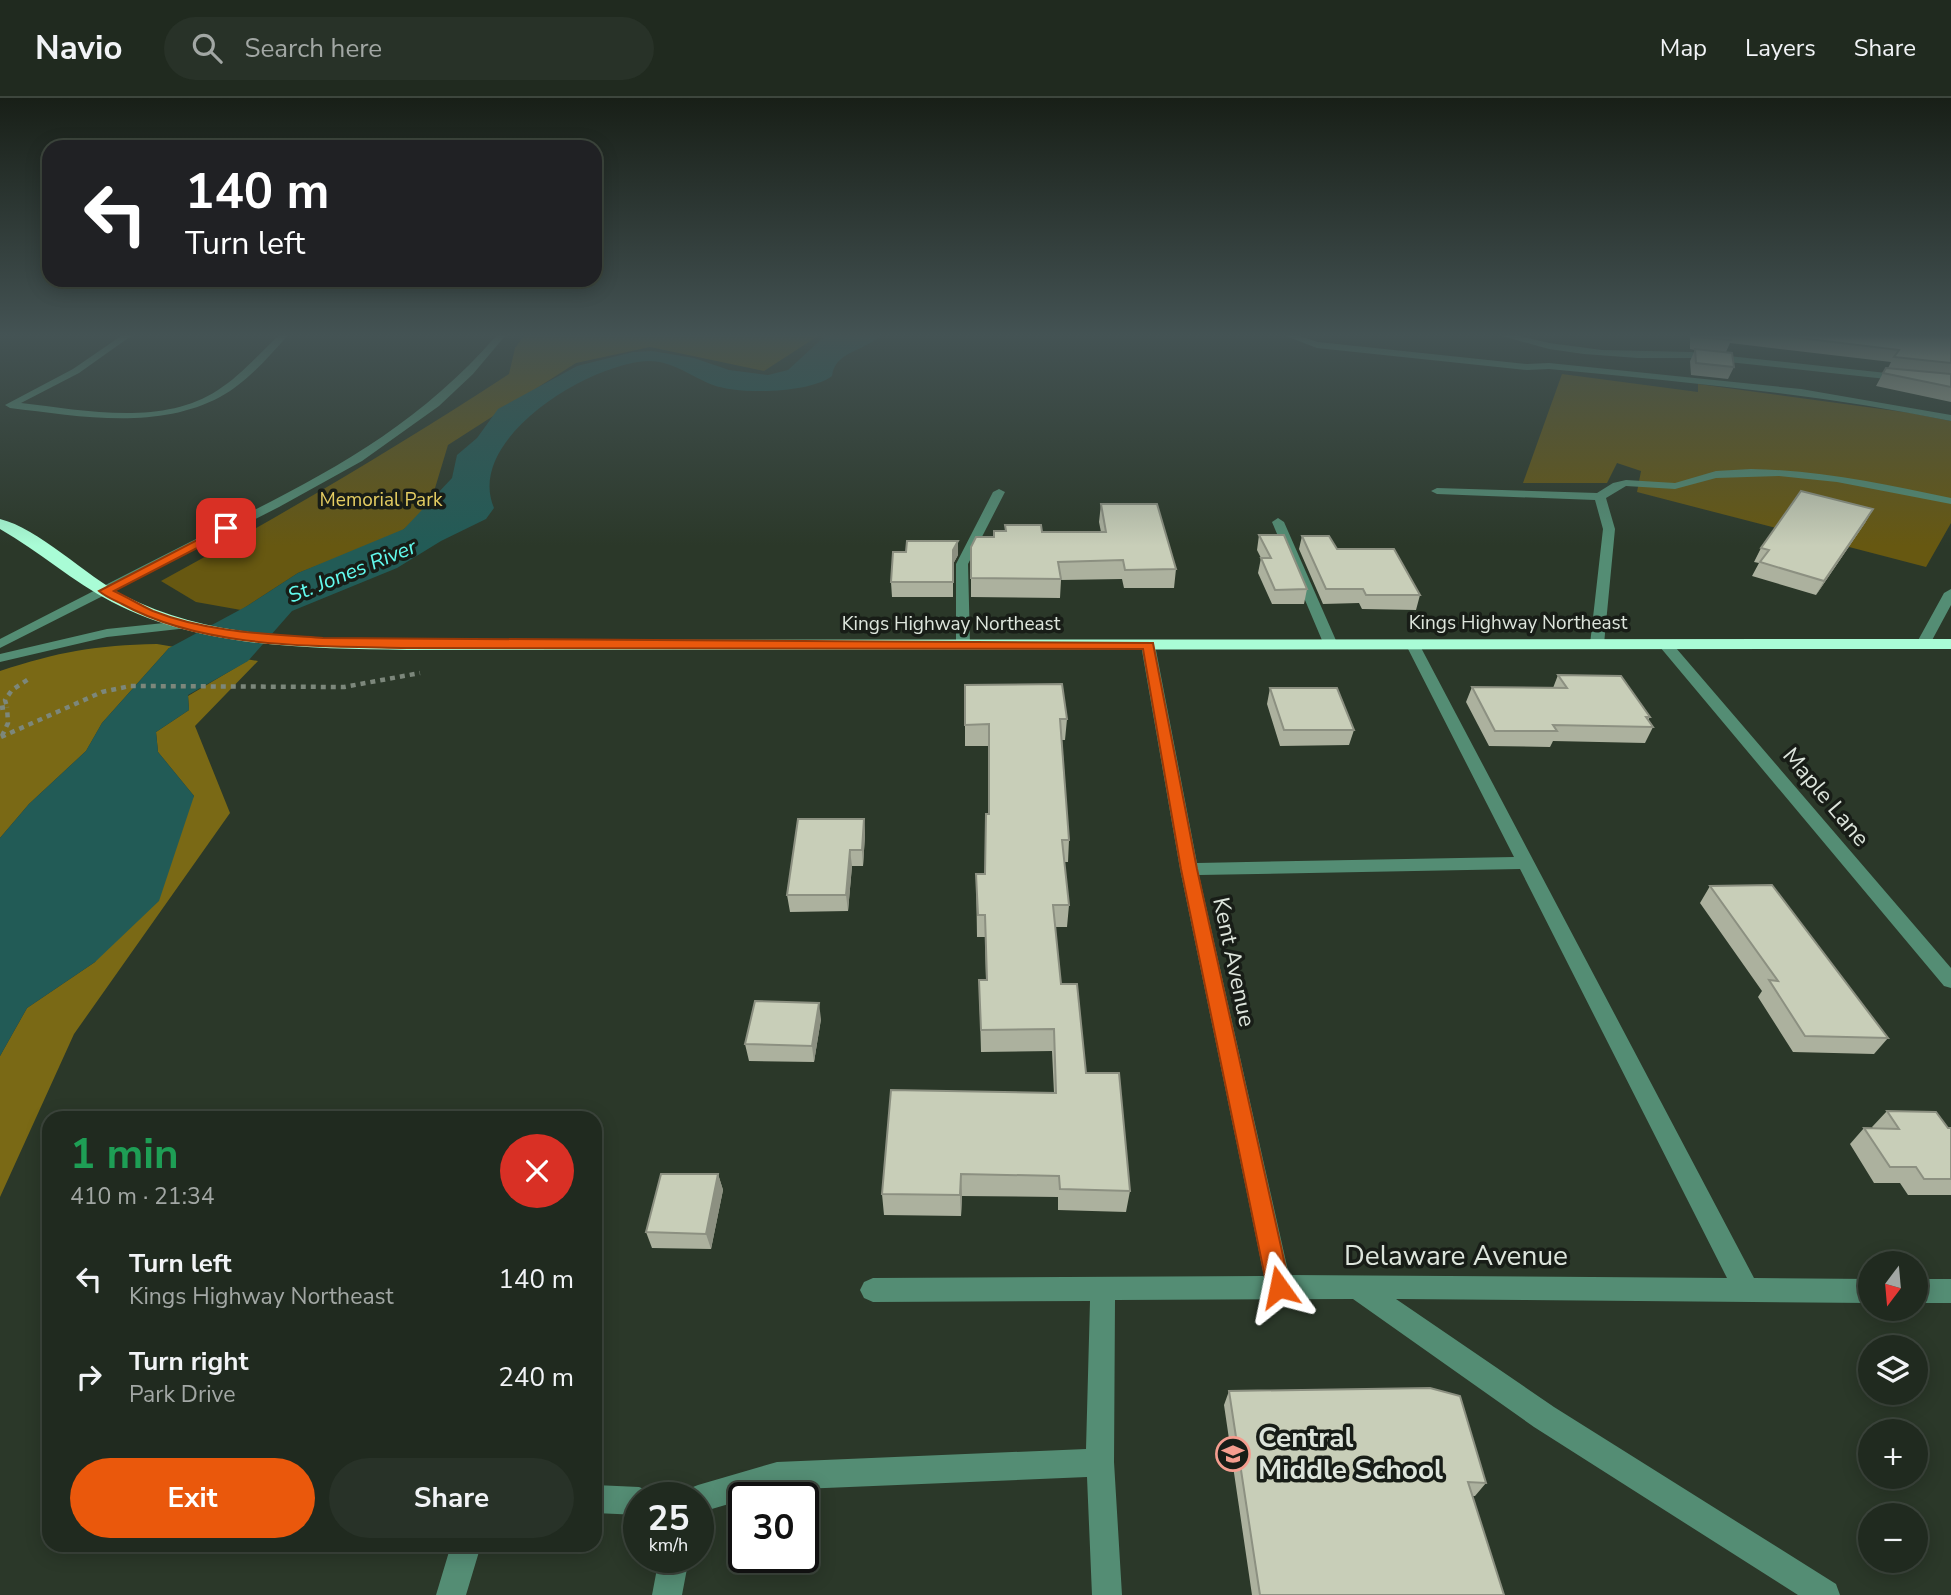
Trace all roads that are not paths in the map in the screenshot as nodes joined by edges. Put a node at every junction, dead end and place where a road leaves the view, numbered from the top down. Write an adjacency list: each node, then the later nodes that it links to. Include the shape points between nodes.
1 (187, 406): 4 (street, via 138,416)
2 (433, 406): 12 (street, via 394,435 298,491)
3 (1884, 406): 5 (street)
4 (5, 407)
5 (1951, 418)
6 (1437, 491): 8 (street)
7 (999, 492): 16 (street, via 962,564)
8 (1600, 497): 9 (street, via 1609,486 1627,482 1675,486 1721,474 1777,472); 17 (street, via 1609,528)
9 (1951, 501)
10 (1278, 522): 22 (street)
11 (0, 523): 12 (highway, Kings Highway Northeast)
12 (105, 591): 14 (highway, Kings Highway Northeast); 15 (street)
13 (1951, 593): 19 (street)
14 (183, 625): 16 (highway, Kings Highway Northeast, via 307,641 407,645); 24 (street, via 107,633)
15 (0, 644)
16 (963, 644): 21 (highway, Kings Highway Northeast)
17 (1597, 644): 18 (highway, Kings Highway Northeast); 23 (highway, Kings Highway Northeast)
18 (1665, 644): 19 (highway, Kings Highway Northeast); 27 (street, Maple Lane)
19 (1923, 644): 20 (highway, Kings Highway Northeast)
20 (1951, 644)
21 (1148, 645): 22 (highway, Kings Highway Northeast); 26 (street, Kent Avenue)
22 (1331, 645): 23 (highway, Kings Highway Northeast)
23 (1413, 645): 25 (street)
24 (0, 658)
25 (1526, 863): 26 (street); 32 (street)
26 (1189, 869): 28 (street, Kent Avenue)
27 (1951, 981)
28 (1279, 1287): 29 (street, Delaware Avenue); 30 (street, Delaware Avenue)
29 (1357, 1287): 32 (street, Delaware Avenue); 45 (street, via 1544,1417)
30 (1103, 1288): 31 (street, Delaware Avenue); 36 (street)
31 (873, 1290)
32 (1747, 1291): 33 (street, Delaware Avenue)
33 (1858, 1291)
34 (1928, 1291): 35 (street)
35 (1951, 1291)
36 (1100, 1462): 37 (street, via 777,1476); 44 (street)
37 (714, 1494)
38 (602, 1499): 39 (street)
39 (623, 1500)
40 (464, 1552): 42 (street)
41 (671, 1573): 43 (street)
42 (451, 1595)
43 (667, 1595)
44 (1107, 1595)
45 (1825, 1595)

